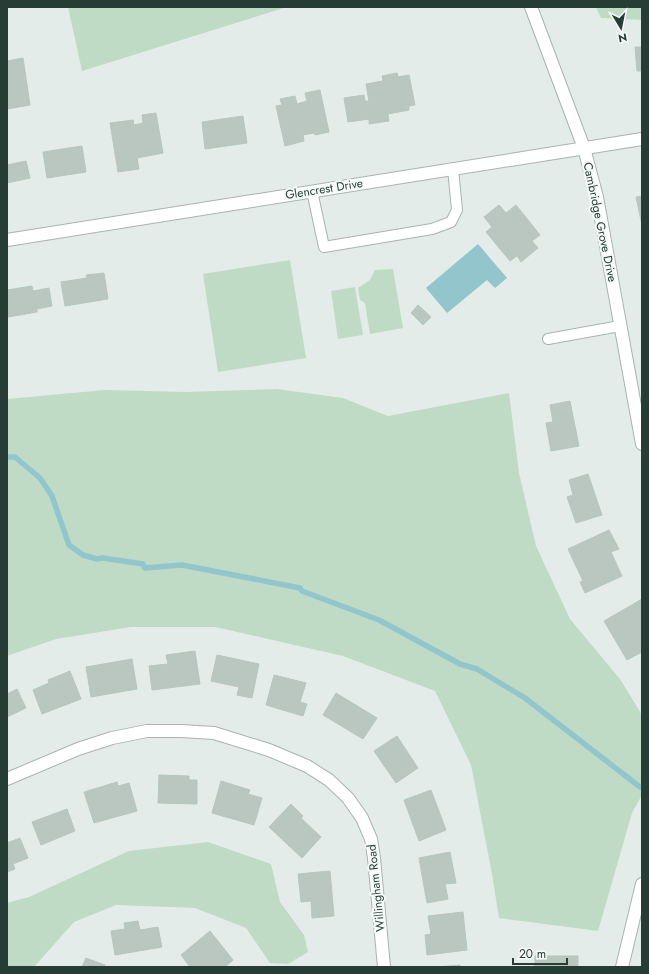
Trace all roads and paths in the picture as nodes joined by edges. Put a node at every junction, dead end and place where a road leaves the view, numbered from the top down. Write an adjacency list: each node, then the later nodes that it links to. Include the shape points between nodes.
1 (531, 7): 3 (street, Cambridge Grove Drive)
2 (642, 139): 3 (street, Glencrest Drive)
3 (584, 148): 4 (street, Glencrest Drive); 7 (street, Cambridge Grove Drive, via 597,198)
4 (453, 169): 5 (street, Glencrest Drive); 5 (lane, via 457,210 451,222 432,229 324,248)
5 (312, 191): 6 (street, Glencrest Drive)
6 (7, 240)
7 (620, 326): 8 (lane); 9 (street, Cambridge Grove Drive)
8 (548, 339)
9 (642, 444)
10 (7, 779): 12 (street, Willingham Road, via 78,749 112,738 147,731 214,733 269,750 307,766 329,780 348,798 362,818 371,839)
11 (642, 884): 13 (street)
12 (384, 967)
13 (622, 967)

